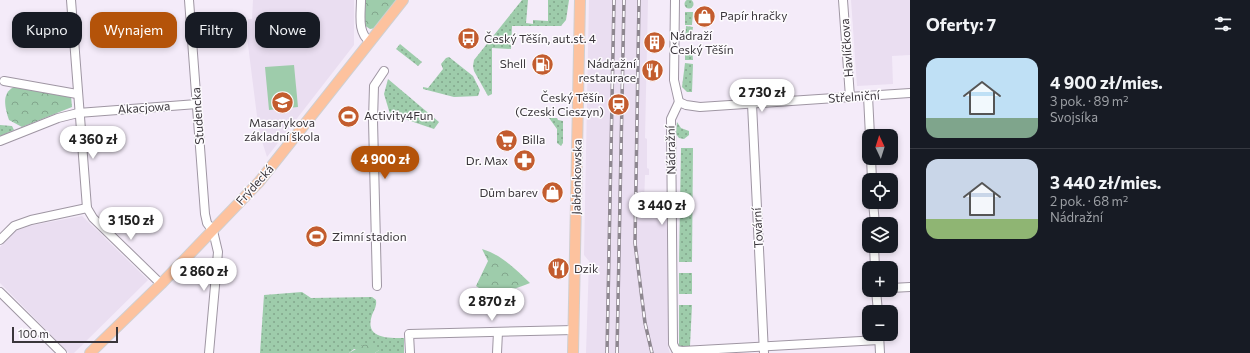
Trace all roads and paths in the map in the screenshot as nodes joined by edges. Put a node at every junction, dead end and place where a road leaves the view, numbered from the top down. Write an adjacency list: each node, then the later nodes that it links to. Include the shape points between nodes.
1 (71, 0): 12 (street)
2 (189, 0): 16 (street, Studencka)
3 (361, 0): 8 (street, via 361,30 363,37)
4 (403, 0): 8 (main road, Frýdecká)
5 (580, 0): 29 (main road, Jabłonkowska)
6 (675, 0): 15 (street, via 674,80)
7 (843, 0): 14 (street, Havlíčkova)
8 (370, 42): 22 (main road, Frýdecká, via 259,182)
9 (384, 71): 25 (street, via 374,86)
10 (4, 81): 12 (street)
11 (910, 93): 13 (street, Střelniční)
12 (77, 94): 18 (street)
13 (868, 96): 14 (street, Střelniční); 19 (street)
14 (850, 97): 17 (street, Střelniční)
15 (679, 102): 17 (street, Střelniční, via 695,106); 33 (street, Nádražní, via 671,119 676,350)
16 (197, 104): 18 (street, Akacjowa); 22 (street, Studencka, via 205,214 207,223)
17 (752, 104): 33 (street, Tovární)
18 (78, 113): 20 (street, Akacjowa, via 58,118); 21 (street)
19 (870, 129)
20 (0, 141)
21 (87, 208): 23 (street, via 14,226); 24 (street, via 93,218)
22 (213, 231): 24 (main road, Frýdecká); 36 (street, Studencka, via 218,252)
23 (0, 240)
24 (161, 284): 35 (main road, Frýdecká)
25 (377, 286)
26 (910, 287): 27 (street)
27 (898, 288)
28 (0, 292): 34 (street)
29 (574, 330): 30 (street); 39 (main road, Jabłonkowska)
30 (498, 332): 37 (street, via 410,334); 38 (street)
31 (862, 339): 33 (street)
32 (879, 341): 40 (street)
33 (764, 350)
34 (62, 353)
35 (90, 353)
36 (209, 353)
37 (410, 353)
38 (497, 353)
39 (573, 353)
40 (880, 353)

